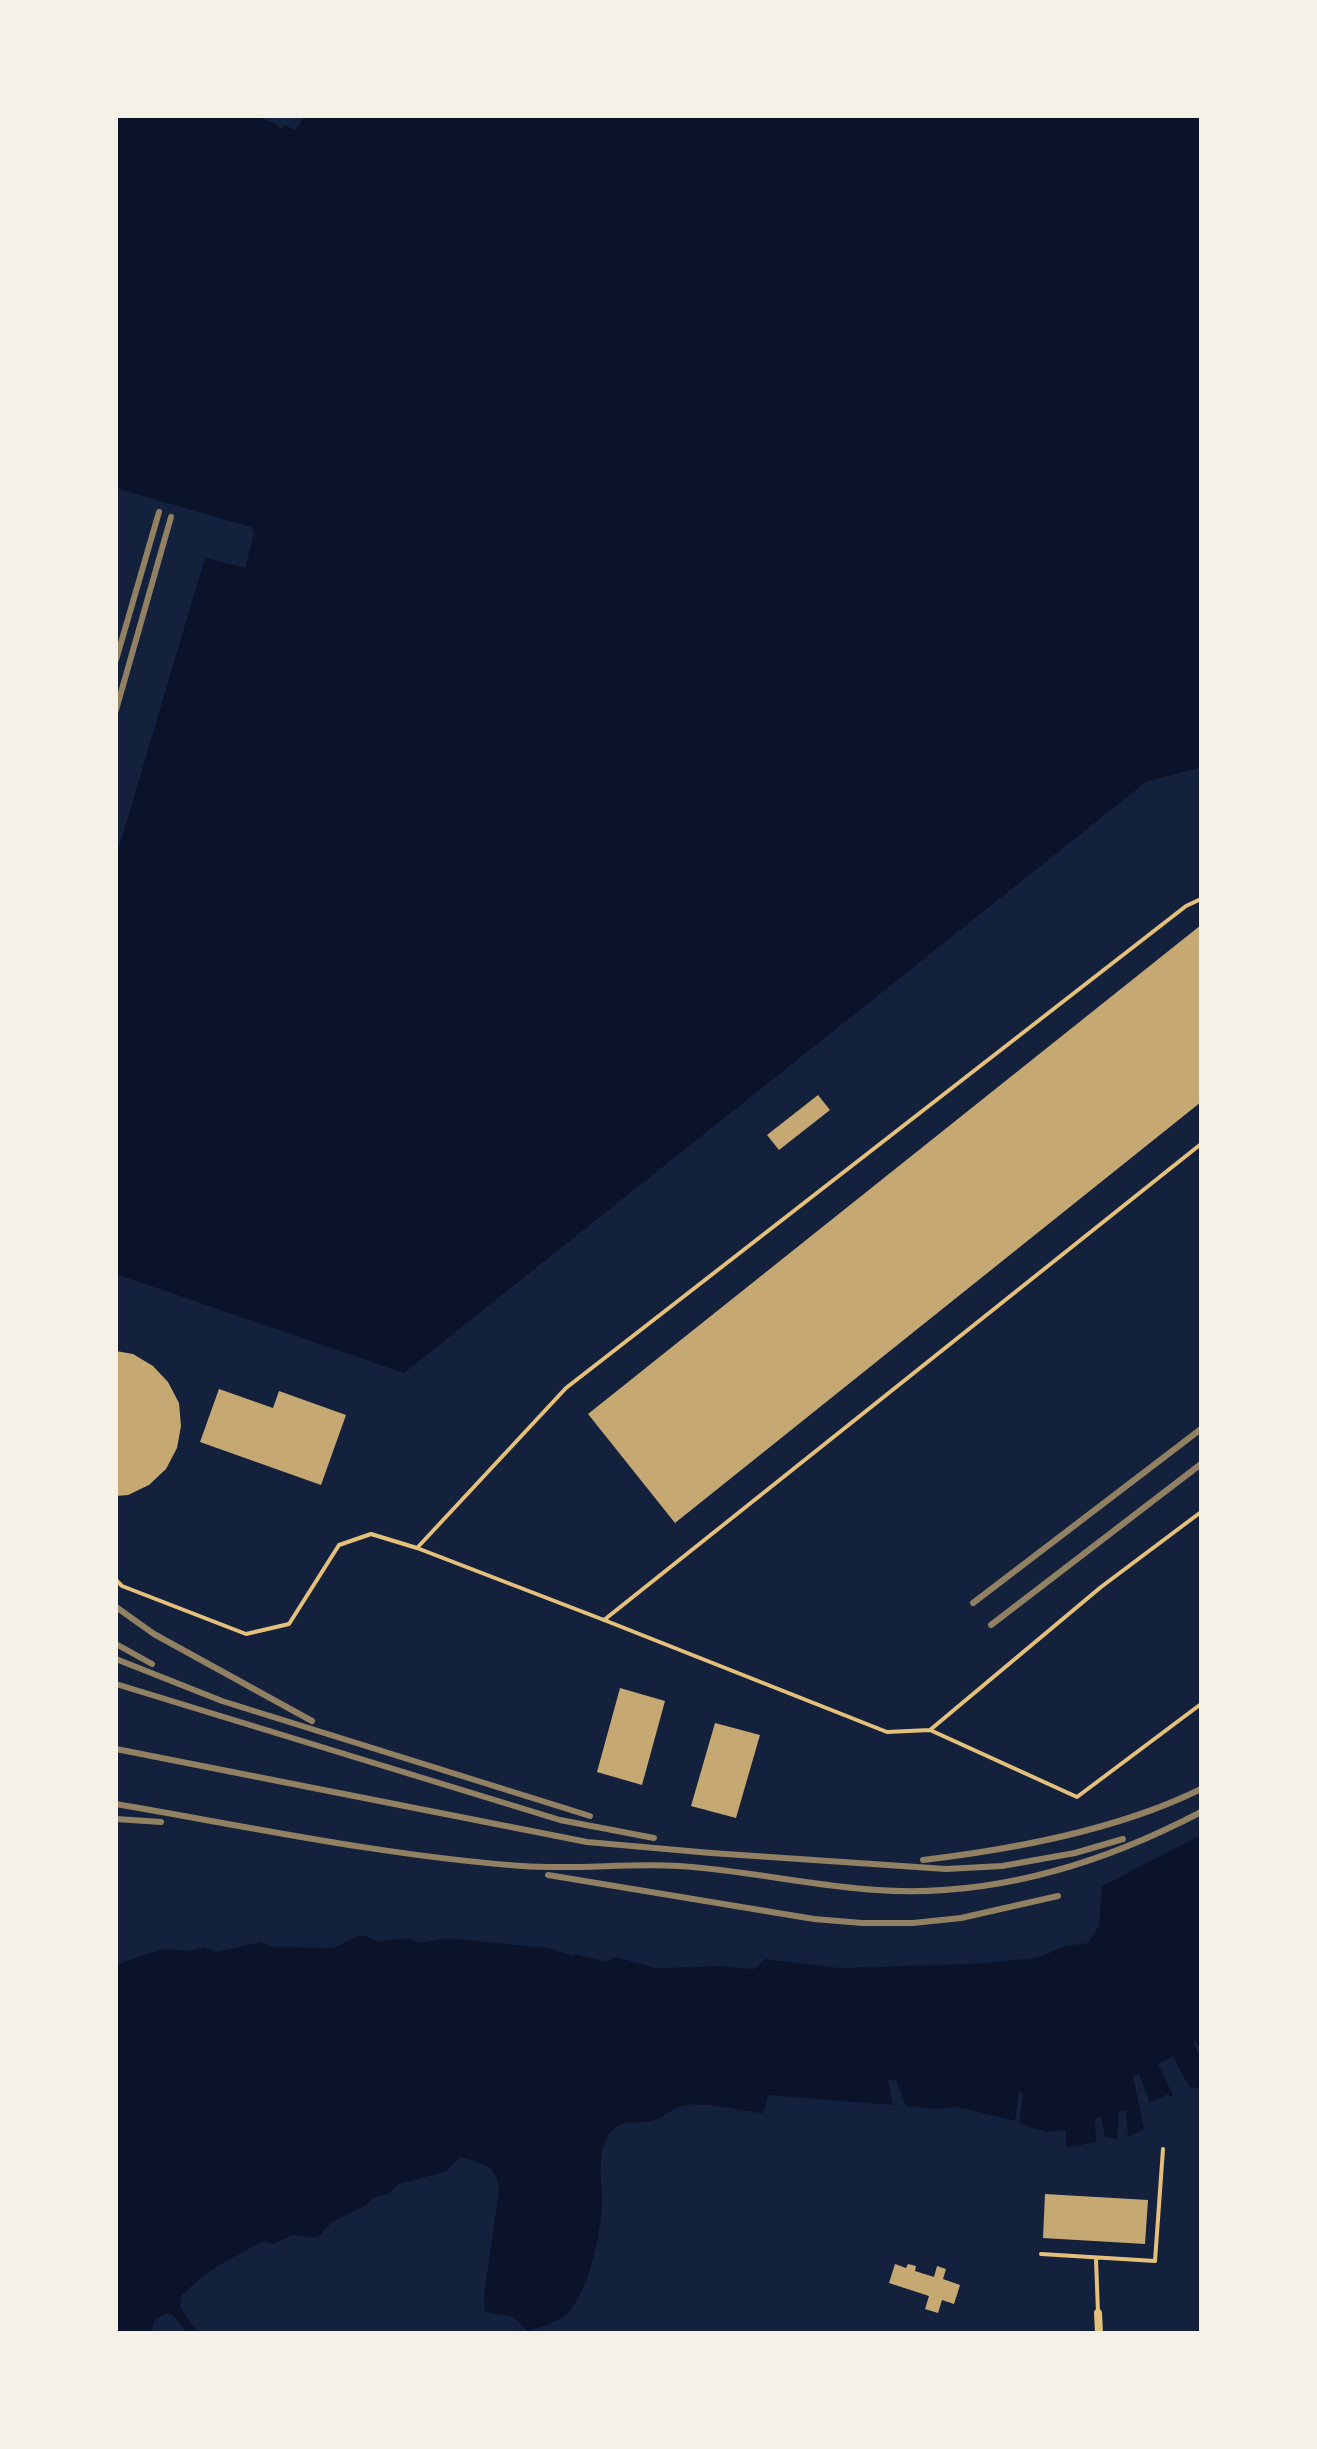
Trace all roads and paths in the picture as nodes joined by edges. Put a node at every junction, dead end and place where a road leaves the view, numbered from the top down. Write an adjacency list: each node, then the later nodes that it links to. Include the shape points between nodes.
1 (1201, 899): 4 (lane, via 566,1388)
2 (1201, 1144): 6 (lane)
3 (1201, 1512): 8 (lane, via 1101,1587)
4 (417, 1548): 5 (lane, via 371,1534 339,1545 289,1624 246,1634); 6 (lane)
5 (116, 1580)
6 (604, 1620): 8 (lane, via 887,1732)
7 (1201, 1704): 8 (lane, via 1077,1797)
8 (930, 1730)
9 (1163, 2149): 11 (lane, via 1155,2261)
10 (1041, 2254): 11 (lane)
11 (1096, 2259): 12 (lane)
12 (1098, 2313): 13 (street)
13 (1099, 2333)

